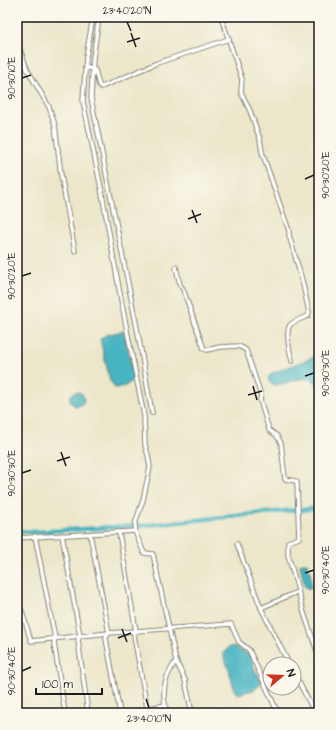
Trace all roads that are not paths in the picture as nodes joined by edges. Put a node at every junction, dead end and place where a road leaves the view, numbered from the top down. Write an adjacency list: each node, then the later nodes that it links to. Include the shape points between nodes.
1 (93, 17): 6 (street)
2 (100, 17): 7 (street)
3 (221, 17): 4 (street)
4 (229, 39): 7 (street, via 157,63 101,87); 10 (street, via 242,79 241,92 258,134 289,231 288,236 309,312 308,316 288,329)
5 (17, 41): 8 (street, via 27,69 49,106 55,125)
6 (85, 67): 7 (street); 12 (street, via 83,101 142,404 149,460 149,473 136,519)
7 (92, 68): 11 (street, via 90,87 93,113 119,234)
8 (75, 251)
9 (176, 267): 19 (street, via 180,285 204,349 239,346 246,350 269,430 281,443 285,479 297,482 299,538 288,542 288,550)
10 (292, 361)
11 (152, 413)
12 (136, 531): 13 (street); 22 (street, via 144,553 153,554)
13 (119, 533): 14 (street); 23 (street)
14 (90, 534): 16 (street); 24 (street)
15 (35, 536): 16 (street); 17 (street); 26 (street)
16 (62, 536): 25 (street)
17 (17, 538)
18 (237, 544): 21 (street)
19 (298, 590): 21 (street); 28 (street)
20 (17, 602): 26 (street, via 31,641)
21 (261, 608): 27 (street)
22 (170, 629): 23 (street); 29 (street); 39 (street, via 230,624 239,642 249,650)
23 (136, 631): 24 (street); 32 (street, via 134,636)
24 (109, 633): 25 (street); 35 (street, via 106,639)
25 (80, 636): 26 (street); 34 (street, via 78,640)
26 (55, 638): 33 (street)
27 (285, 656)
28 (319, 657)
29 (176, 661): 31 (street, via 165,680); 38 (street, via 185,680)
30 (302, 688): 40 (street)
31 (165, 705): 32 (street); 37 (street)
32 (148, 711): 36 (street)
33 (65, 713)
34 (88, 713)
35 (120, 713)
36 (126, 713)
37 (167, 713)
38 (192, 713)
39 (278, 713)
40 (315, 713)

